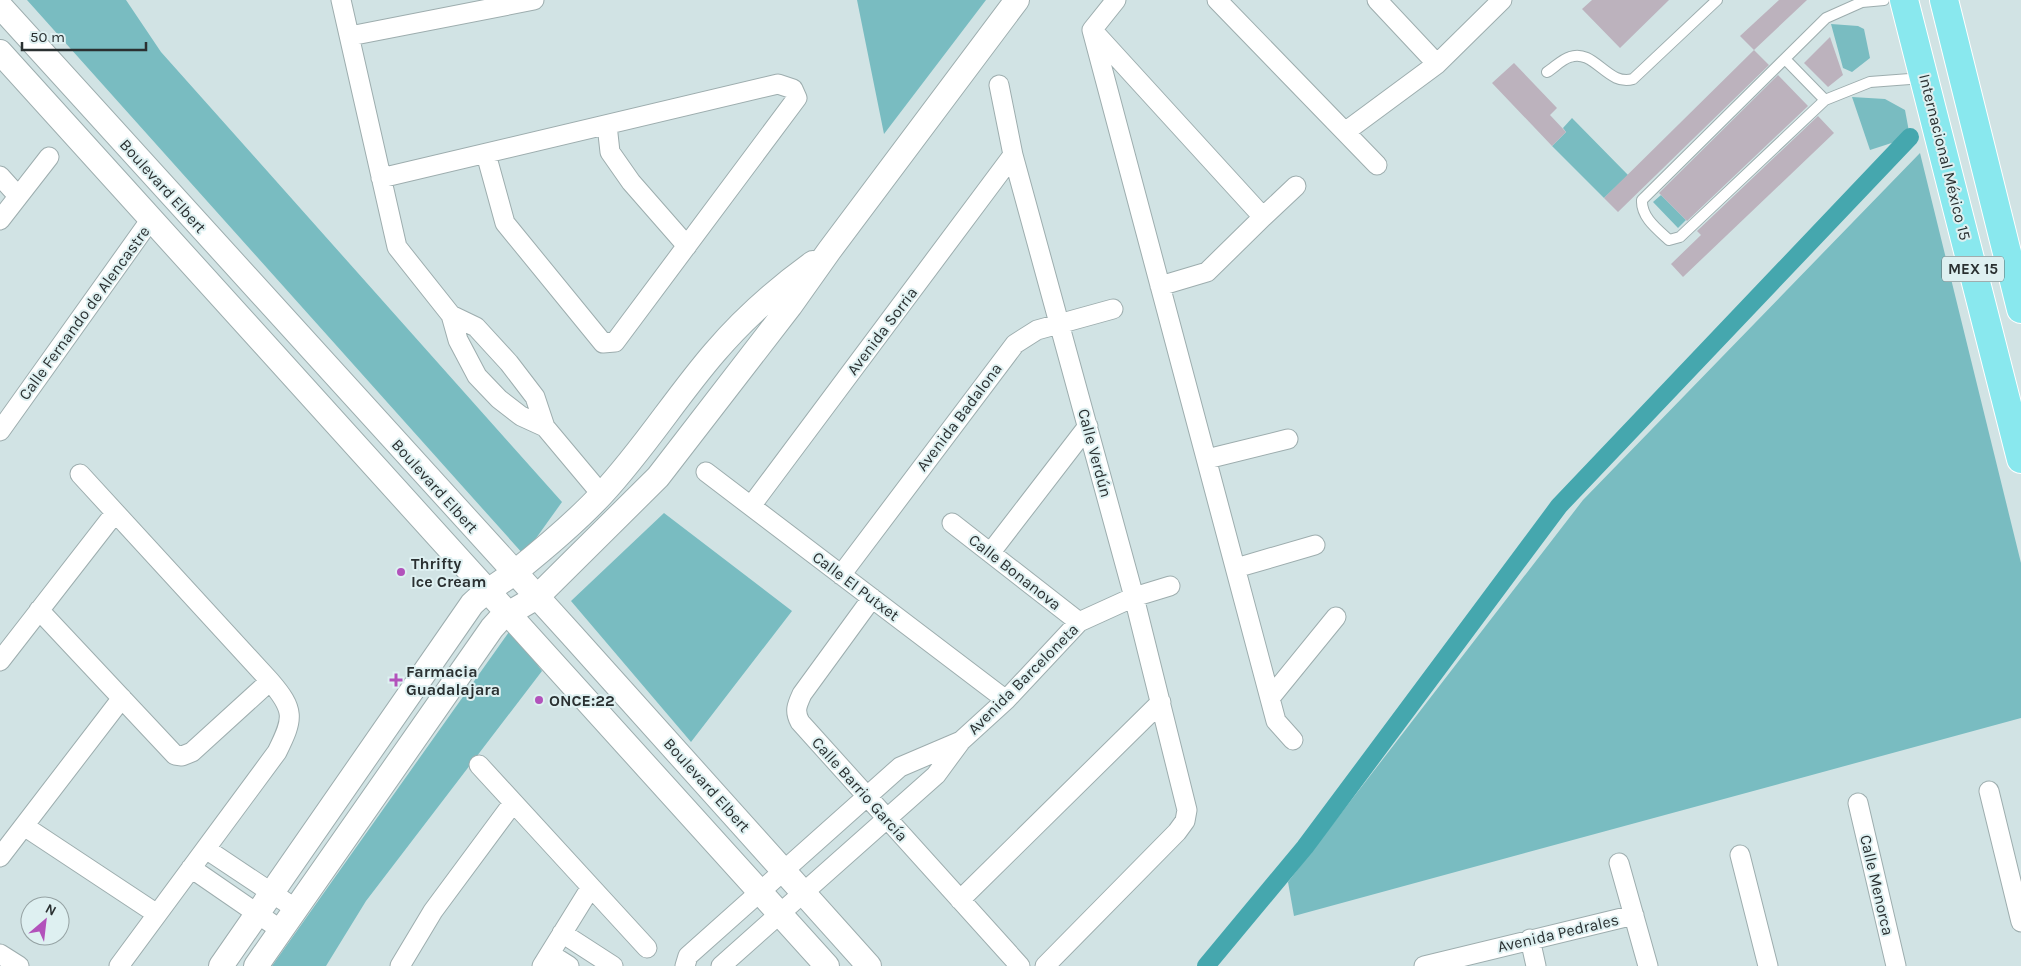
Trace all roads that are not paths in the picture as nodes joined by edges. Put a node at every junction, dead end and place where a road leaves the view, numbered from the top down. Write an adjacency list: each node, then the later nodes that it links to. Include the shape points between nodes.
1 (341, 0): 15 (street)
2 (534, 0): 12 (street)
3 (1017, 0): 39 (street, via 829,251)
4 (1116, 0): 14 (street)
5 (1217, 0): 24 (street)
6 (1377, 0): 18 (street)
7 (1502, 0): 18 (street)
8 (1717, 0): 19 (lane, via 1633,79 1617,79 1591,61 1570,56)
9 (1884, 0): 17 (lane, via 1862,2 1826,18)
10 (1904, 0): 20 (main road, Internacional México 15 / MEX 15)
11 (1944, 0): 41 (main road, MEX 15)
12 (497, 4): 15 (street)
13 (0, 6): 33 (street, Boulevard Elbert)
14 (1092, 30): 34 (street); 38 (street)
15 (350, 36): 30 (street)
16 (0, 52): 35 (street, Boulevard Elbert)
17 (1785, 59): 22 (lane); 22 (lane, via 1642,200 1641,210 1653,225 1669,240 1680,237)
18 (1437, 64): 24 (street)
19 (1547, 72)
20 (1925, 78): 22 (lane, via 1870,82); 49 (main road, Internacional México 15 / MEX 15)
21 (999, 85): 26 (street, Calle Verdún)
22 (1825, 100)
23 (607, 125): 25 (street); 37 (street, via 610,152 631,182); 37 (street, via 778,84 793,89 797,98)
24 (1345, 132): 28 (street)
25 (486, 154): 30 (street); 37 (street, via 505,224 603,343 615,342)
26 (1013, 155): 43 (street, Calle Verdún); 53 (street, Avenida Sorria)
27 (49, 157): 32 (street)
28 (1378, 165)
29 (0, 176): 32 (street)
30 (381, 178): 42 (street, via 397,247)
31 (1296, 186): 34 (street)
32 (18, 196): 36 (street)
33 (176, 200): 35 (street); 59 (street, Boulevard Elbert)
34 (1263, 217): 38 (street, via 1207,272)
35 (151, 219): 46 (street, Calle Fernando de Alencastre); 62 (street, Boulevard Elbert)
36 (0, 220)
37 (687, 246)
38 (1160, 286): 48 (street)
39 (782, 299): 52 (street, via 714,353); 63 (street, via 658,477)
40 (1113, 309): 43 (street, Avenida Badalona)
41 (2021, 309)
42 (451, 315): 45 (street, via 476,327 509,363 534,397); 45 (street, via 458,340 477,376 521,416)
43 (1058, 325): 44 (street, Calle Verdún); 60 (street, Avenida Badalona, via 1037,330 1015,344)
44 (1088, 426): 57 (street); 64 (street, Calle Verdún)
45 (545, 427): 52 (street)
46 (0, 431)
47 (1288, 439): 48 (street)
48 (1207, 460): 58 (street)
49 (2021, 460)
50 (706, 472): 53 (street, Calle El Putxet)
51 (80, 474): 54 (street)
52 (602, 495): 59 (street)
53 (751, 506): 60 (street, Calle El Putxet)
54 (115, 513): 66 (street); 71 (street)
55 (952, 523): 57 (street, Calle Bonanova)
56 (1315, 546): 58 (street)
57 (991, 552): 69 (street, Calle Bonanova)
58 (1236, 568): 73 (street)
59 (514, 573): 62 (street); 63 (street, Boulevard Elbert)
60 (841, 575): 65 (street, Calle El Putxet)
61 (1170, 586): 64 (street, Avenida Barceloneta)
62 (488, 590): 67 (street, Boulevard Elbert); 94 (street, via 472,604)
63 (537, 597): 67 (street); 90 (street, Boulevard Elbert)
64 (1134, 597): 69 (street, Avenida Barceloneta); 75 (street, Calle Verdún)
65 (872, 598): 74 (street, Calle El Putxet); 80 (street, Calle Barrio García, via 802,694 796,709 800,722)
66 (39, 610): 70 (street); 72 (street)
67 (508, 613): 92 (street, Boulevard Elbert); 96 (street, via 492,628)
68 (1336, 617): 73 (street)
69 (1079, 622): 74 (street, Avenida Barceloneta)
70 (0, 661)
71 (270, 681): 72 (street, via 192,752 182,756 168,750); 85 (street, via 289,707 285,734 277,752)
72 (122, 698): 84 (street)
73 (1270, 698): 76 (street, via 1276,721)
74 (1006, 700): 77 (street, Avenida Barceloneta)
75 (1161, 702): 95 (street); 120 (street, Calle Verdún, via 1186,801 1185,821)
76 (1294, 740)
77 (961, 741): 80 (street, Avenida Barceloneta, via 900,767); 83 (street, Avenida Barceloneta, via 936,775)
78 (479, 765): 81 (street)
79 (1988, 791): 101 (street)
80 (867, 796): 83 (street, Calle Barrio García); 90 (street, Avenida Barceloneta)
81 (513, 803): 91 (street); 112 (street, via 433,911)
82 (1858, 804): 125 (street, Calle Menorca)
83 (887, 819): 93 (street, Avenida Barceloneta); 95 (street, Calle Barrio García)
84 (24, 826): 87 (street); 97 (street)
85 (206, 848): 89 (street); 94 (street)
86 (1740, 855): 124 (street)
87 (0, 858)
88 (1619, 863): 100 (street)
89 (191, 868): 97 (street); 99 (street)
90 (783, 871): 92 (street, Avenida Barceloneta); 93 (street, Boulevard Elbert)
91 (591, 887): 103 (street); 105 (street)
92 (760, 892): 98 (street, Boulevard Elbert); 115 (street, Avenida Barceloneta, via 688,956)
93 (803, 893): 98 (street, Avenida Barceloneta); 118 (street, Boulevard Elbert)
94 (273, 894): 96 (street); 99 (street)
95 (960, 900): 119 (street, Calle Barrio García)
96 (296, 909): 102 (street)
97 (157, 914): 109 (street)
98 (780, 914): 116 (street, Avenida Barceloneta); 117 (street, Boulevard Elbert)
99 (258, 915): 102 (street); 110 (street)
100 (1634, 915): 104 (street, Avenida Pedrales); 123 (street)
101 (2021, 922)
102 (281, 930): 111 (street)
103 (562, 933): 107 (street); 114 (street)
104 (1530, 939): 121 (street, Avenida Pedrales); 122 (street)
105 (647, 948)
106 (0, 954): 108 (street)
107 (546, 960): 113 (street)
108 (19, 966)
109 (119, 966)
110 (221, 966)
111 (256, 966)
112 (400, 966)
113 (569, 966)
114 (613, 966)
115 (685, 966)
116 (721, 966)
117 (827, 966)
118 (869, 966)
119 (1020, 966)
120 (1045, 966)
121 (1424, 966)
122 (1536, 966)
123 (1648, 966)
124 (1768, 966)
125 (1896, 966)

